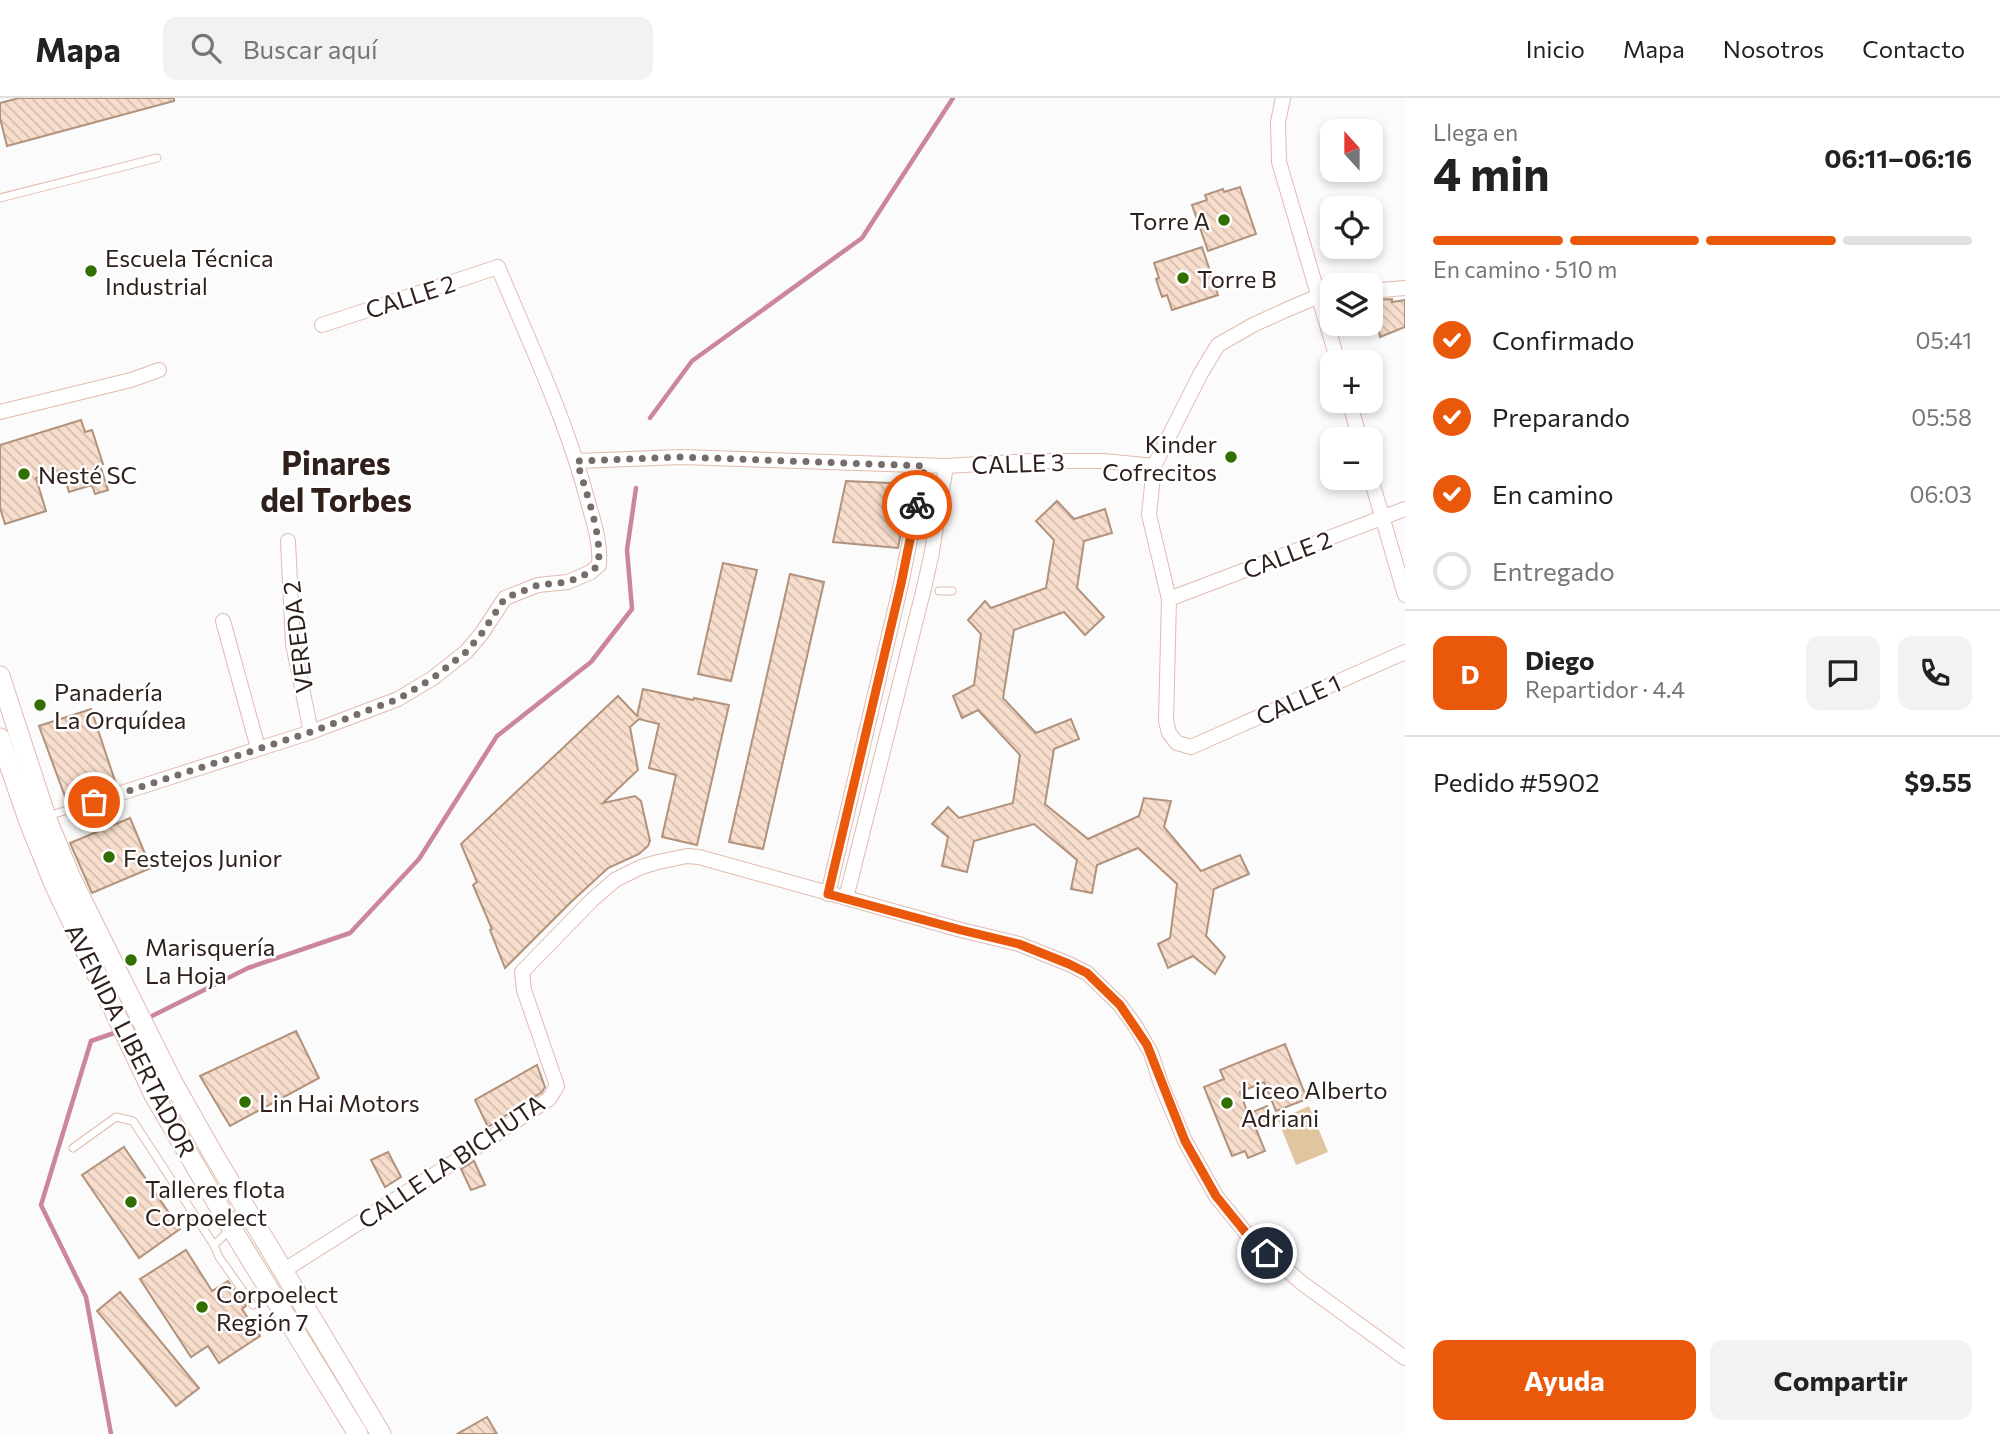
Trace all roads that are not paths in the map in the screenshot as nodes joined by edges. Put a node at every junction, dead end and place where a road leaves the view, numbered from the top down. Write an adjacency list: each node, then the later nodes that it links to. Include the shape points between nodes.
1 (1283, 98): 4 (street, via 1279,162)
2 (157, 158): 3 (lane)
3 (0, 198)
4 (1320, 281)
5 (1405, 288): 6 (street)
6 (1383, 290)
7 (1320, 297): 14 (street, via 1218,345)
8 (322, 325): 11 (street, CALLE 2, via 498,267)
9 (159, 370): 10 (street)
10 (0, 412)
11 (577, 461): 12 (street, CALLE 3, via 694,457); 26 (street, via 598,536 598,565 568,582 538,585 505,598 466,652 433,678 398,699)
12 (925, 466): 13 (street, CALLE 3); 31 (street)
13 (946, 466): 14 (street, CALLE 3, via 1104,461); 32 (street, via 924,588)
14 (1154, 466): 22 (street, via 1149,515)
15 (1375, 490): 17 (street)
16 (1405, 509): 17 (street, CALLE 2)
17 (1383, 518): 21 (street); 22 (street, CALLE 2)
18 (288, 541): 26 (street, VEREDA 2, via 293,644)
19 (952, 590): 20 (lane)
20 (939, 591)
21 (1405, 595)
22 (1170, 599): 24 (street, CALLE 1, via 1166,721 1168,733 1177,743 1191,747)
23 (223, 621): 28 (street)
24 (1405, 652)
25 (0, 677): 27 (main road, AVENIDA LIBERTADOR)
26 (311, 732): 28 (street)
27 (5, 741): 30 (main road, AVENIDA LIBERTADOR); 34 (main road, AVENIDA LIBERTADOR, via 29,822 104,993 154,1095)
28 (258, 748): 29 (street)
29 (118, 794): 30 (lane)
30 (46, 817): 36 (main road, AVENIDA LIBERTADOR, via 71,878 173,1083)
31 (828, 894): 32 (street, CALLE LA BICHUTA); 36 (street, CALLE LA BICHUTA, via 687,856 641,867 615,880 522,972 557,1086 549,1099)
32 (846, 898): 38 (street, CALLE LA BICHUTA, via 1019,944 1087,973 1120,1005 1152,1053 1185,1141 1216,1196 1250,1238 1302,1283)
33 (73, 1149): 35 (lane, via 116,1117 132,1121)
34 (232, 1228): 35 (lane); 39 (main road, AVENIDA LIBERTADOR)
35 (214, 1245): 37 (lane)
36 (282, 1271): 40 (main road, AVENIDA LIBERTADOR)
37 (253, 1305)
38 (1405, 1358)
39 (358, 1434)
40 (381, 1434)

